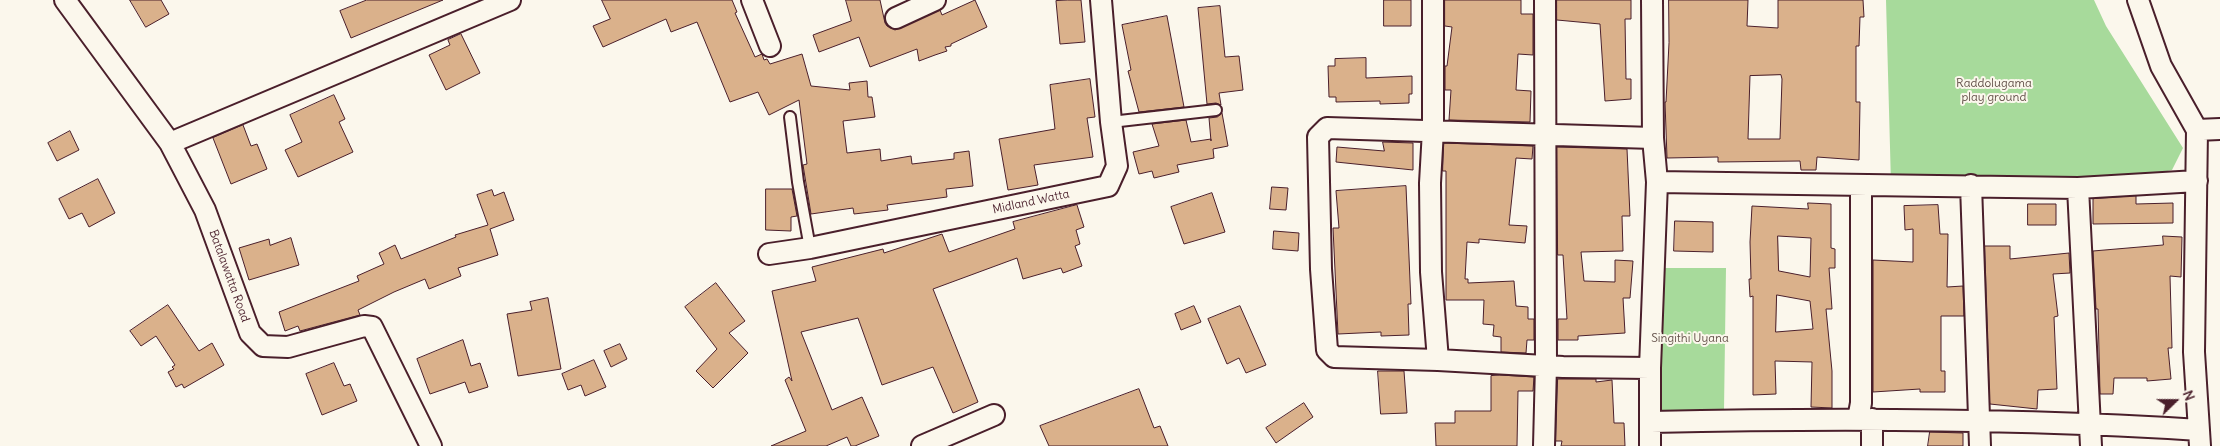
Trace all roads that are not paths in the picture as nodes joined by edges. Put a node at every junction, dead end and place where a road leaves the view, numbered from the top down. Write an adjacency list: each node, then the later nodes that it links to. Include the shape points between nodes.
1 (65, 0): 20 (street, Batalawatta Road)
2 (510, 0): 20 (street)
3 (752, 0): 11 (street)
4 (934, 0): 10 (street)
5 (1101, 0): 14 (street, Midland Watta)
6 (1433, 0): 15 (street)
7 (1545, 0): 18 (street)
8 (1652, 0): 19 (street)
9 (2138, 0): 16 (street, via 2160,66)
10 (896, 18)
11 (770, 46)
12 (1216, 110): 14 (lane)
13 (790, 117): 26 (lane)
14 (1111, 122): 26 (street, Midland Watta, via 1117,166 1108,186)
15 (1433, 130): 18 (street); 28 (street, via 1431,272); 28 (street, via 1327,128 1318,137 1320,260 1327,350 1334,357)
16 (2198, 130): 17 (street); 21 (street)
17 (2220, 130)
18 (1545, 134): 19 (street); 29 (street)
19 (1653, 138): 22 (street)
20 (170, 143): 37 (street, Batalawatta Road, via 205,210 250,332 263,346 288,347 364,326 372,327)
21 (2197, 180): 25 (street); 36 (street, via 2194,352)
22 (1657, 182): 23 (street); 30 (street)
23 (1861, 186): 24 (street); 32 (street, via 1862,403)
24 (1971, 186): 25 (street); 34 (street)
25 (2078, 188): 35 (street)
26 (810, 248): 27 (street, Midland Watta)
27 (770, 254)
28 (1438, 360): 29 (street)
29 (1546, 365): 30 (street); 39 (street)
30 (1650, 368): 33 (street)
31 (994, 415): 38 (street)
32 (1865, 419): 33 (street); 34 (street); 41 (street)
33 (1651, 422): 40 (street)
34 (1979, 422): 35 (street); 42 (street)
35 (2090, 422): 36 (street); 43 (street)
36 (2200, 438)
37 (431, 446)
38 (922, 446)
39 (1544, 446)
40 (1650, 446)
41 (1872, 446)
42 (1980, 446)
43 (2091, 446)

